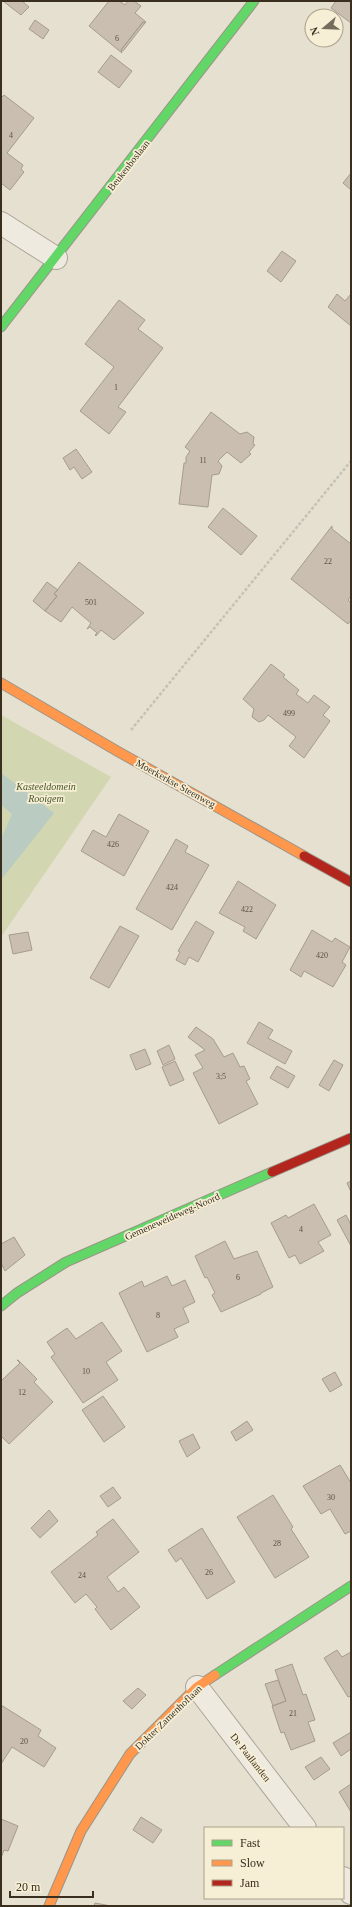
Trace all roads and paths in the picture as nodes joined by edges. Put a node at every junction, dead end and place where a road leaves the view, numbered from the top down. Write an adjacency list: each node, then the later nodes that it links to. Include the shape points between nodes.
1 (254, 1): 3 (street, Beukenboslaan)
2 (1, 223): 3 (street)
3 (56, 258): 4 (street, Beukenboslaan)
4 (1, 327)
5 (351, 461): 7 (path)
6 (1, 683): 8 (street, Moerkerkse Steenweg)
7 (131, 730)
8 (351, 882)
9 (351, 1138): 10 (street, Gemeneweideweg-Noord, via 66,1262)
10 (1, 1306)
11 (351, 1586): 12 (street, Dokter Zamenhoflaan)
12 (197, 1687): 13 (street, De Paallanden); 16 (street, Dokter Zamenhoflaan, via 130,1754 81,1831)
13 (304, 1827)
14 (344, 1880): 15 (street)
15 (351, 1893)
16 (49, 1906)

